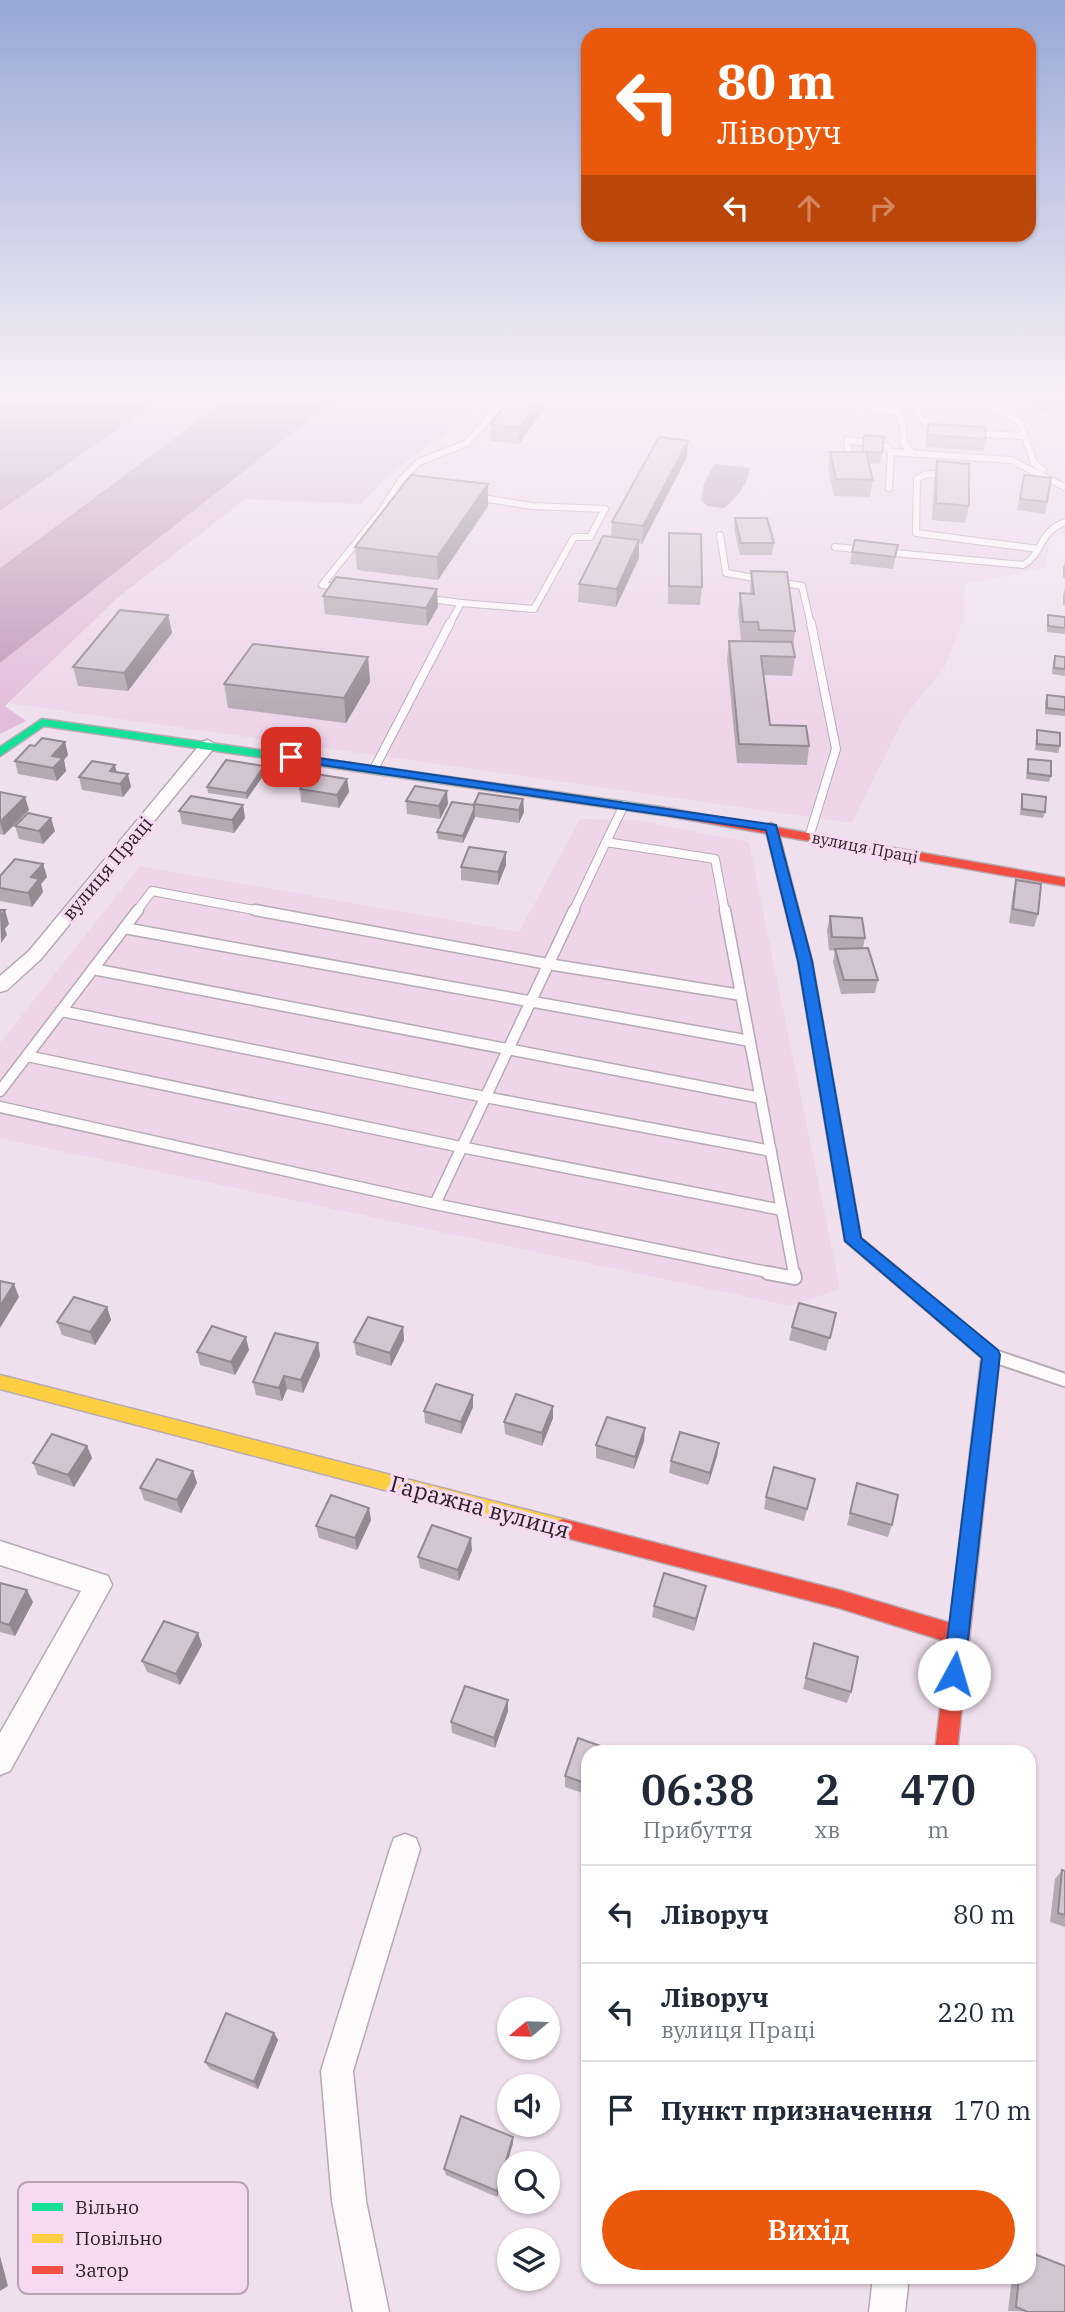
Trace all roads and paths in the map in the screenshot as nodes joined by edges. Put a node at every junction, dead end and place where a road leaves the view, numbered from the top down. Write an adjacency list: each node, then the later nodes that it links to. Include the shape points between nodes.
1 (384, 506): 8 (lane, via 322,585)
2 (531, 506): 10 (lane, via 605,509 590,537 574,537 534,609)
3 (917, 506): 7 (lane, via 916,533)
4 (1065, 522): 7 (lane, via 1042,535)
5 (720, 535): 16 (lane, via 726,573 802,586 805,594 836,749)
6 (835, 547): 7 (lane, via 1023,565 1035,558)
7 (1038, 549)
8 (350, 589)
9 (419, 598): 10 (lane)
10 (461, 603): 13 (lane)
11 (208, 745): 12 (street, вулиця Праці, via 42,722); 13 (street, вулиця Праці); 22 (street, вулиця Праці, via 35,954)
12 (0, 752)
13 (374, 769): 14 (street, вулиця Праці)
14 (624, 805): 15 (street, вулиця Праці); 17 (lane)
15 (771, 827): 16 (street, вулиця Праці); 37 (street, via 805,961 853,1241)
16 (809, 837): 18 (street, вулиця Праці)
17 (606, 842): 20 (lane); 23 (lane, via 715,859)
18 (1065, 882)
19 (124, 928): 20 (lane, via 152,891); 21 (lane); 24 (lane)
20 (548, 964): 23 (lane); 24 (lane)
21 (93, 969): 25 (lane); 27 (lane)
22 (0, 986)
23 (741, 995): 26 (lane)
24 (530, 1002): 26 (lane); 27 (lane)
25 (61, 1011): 28 (lane); 30 (lane)
26 (750, 1041): 31 (lane)
27 (508, 1049): 30 (lane); 31 (lane)
28 (27, 1056): 29 (lane); 33 (lane)
29 (0, 1091)
30 (485, 1097): 33 (lane); 34 (lane)
31 (761, 1098): 34 (lane)
32 (0, 1107): 35 (lane)
33 (461, 1147): 35 (lane); 36 (lane)
34 (771, 1151): 36 (lane)
35 (435, 1204): 36 (lane, via 795,1278)
36 (782, 1210)
37 (991, 1355): 38 (lane); 41 (street)
38 (1065, 1380)
39 (0, 1382): 41 (street, Гаражна вулиця, via 839,1599)
40 (0, 1553): 43 (street, via 99,1585)
41 (958, 1635): 42 (street)
42 (947, 1745)
43 (0, 1761)
44 (405, 1849): 46 (street, via 337,2071 349,2201)
45 (890, 2284): 47 (street)
46 (371, 2312)
47 (887, 2312)

